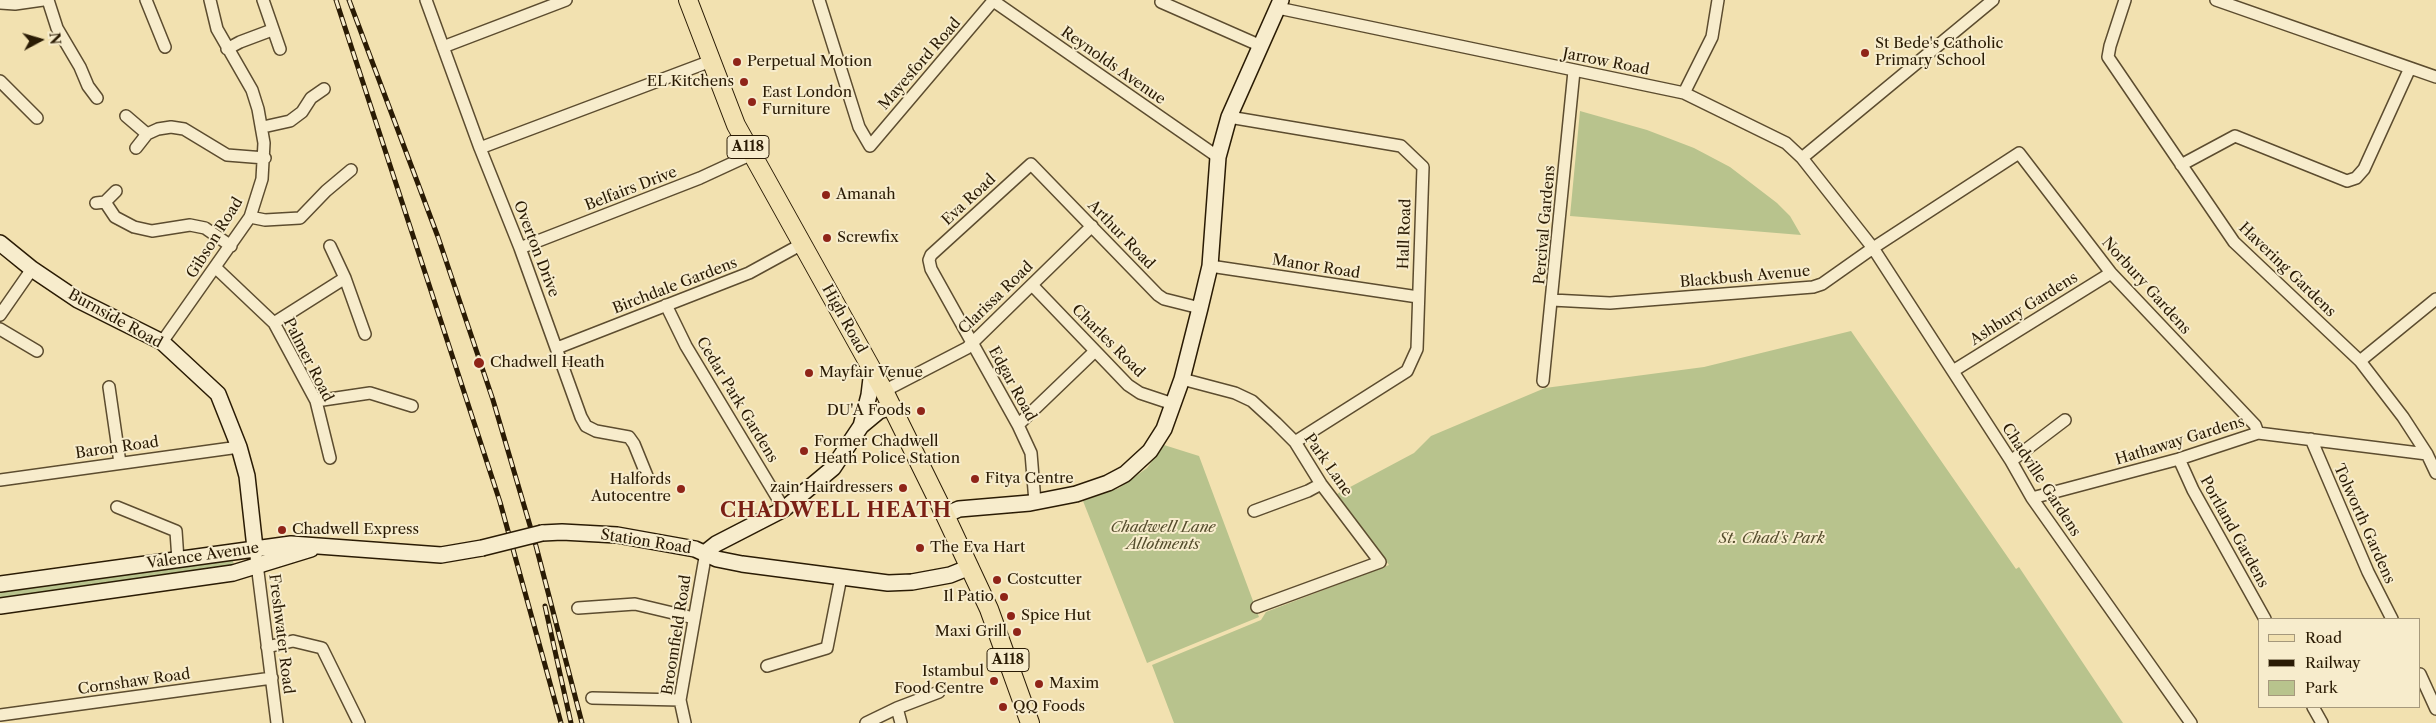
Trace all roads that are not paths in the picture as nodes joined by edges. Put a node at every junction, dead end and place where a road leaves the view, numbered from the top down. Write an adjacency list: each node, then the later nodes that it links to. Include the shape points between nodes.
1 (44, 0): 16 (street)
2 (48, 0): 31 (street, via 57,28)
3 (146, 0): 20 (street)
4 (210, 0): 22 (street, Gibson Road, via 217,29)
5 (263, 0): 18 (street)
6 (426, 0): 21 (street, Overton Drive)
7 (566, 0): 21 (street)
8 (688, 0): 24 (main road, High Road / A118)
9 (819, 0): 14 (street, Mayesford Road, via 859,127 870,146)
10 (1718, 0): 30 (street, via 1712,37)
11 (1993, 0): 43 (street)
12 (2125, 0): 45 (street, Havering Gardens, via 2108,57)
13 (2216, 0): 25 (street)
14 (993, 1): 41 (street, Reynolds Avenue)
15 (1161, 2): 19 (street)
16 (0, 3)
17 (1279, 4): 19 (street); 26 (street, Jarrow Road)
18 (272, 30): 22 (street); 23 (street)
19 (1261, 46): 33 (street)
20 (165, 47)
21 (443, 48): 38 (street, Overton Drive)
22 (227, 49): 35 (street, Gibson Road, via 252,90)
23 (280, 49)
24 (711, 61): 38 (street); 40 (main road, High Road / A118, via 736,125)
25 (2410, 68): 27 (street); 45 (street, via 2364,169 2356,178 2347,181 2235,136)
26 (1574, 71): 30 (street, Jarrow Road); 65 (street, Percival Gardens)
27 (2436, 77)
28 (0, 81): 34 (street)
29 (324, 89): 35 (street, via 290,121)
30 (1684, 93): 43 (street, Jarrow Road, via 1786,143)
31 (97, 98)
32 (126, 116): 36 (street)
33 (1230, 117): 41 (street); 63 (street, Hall Road, via 1401,146 1422,167)
34 (37, 118)
35 (263, 127): 42 (street, Gibson Road)
36 (147, 134): 37 (street); 42 (street, via 172,127 184,129 227,155)
37 (136, 148)
38 (480, 148): 54 (street, Overton Drive)
39 (2019, 152): 55 (street, Blackbush Avenue); 60 (street, Norbury Gardens)
40 (752, 154): 51 (main road, High Road / A118); 54 (street, Belfairs Drive, via 700,178)
41 (1218, 157): 57 (street)
42 (265, 158): 48 (street, Gibson Road)
43 (1802, 158): 55 (street, Jarrow Road)
44 (1031, 164): 49 (street, Arthur Road); 56 (street, Eva Road)
45 (2181, 165): 77 (street, Havering Gardens, via 2234,242)
46 (351, 170): 48 (street, via 300,218 265,220)
47 (116, 191): 52 (street, via 101,202 116,218 134,227 152,231 190,225 205,228)
48 (250, 217): 52 (street, Gibson Road)
49 (1092, 226): 62 (street, Clarissa Road); 67 (street, Arthur Road, via 1158,295)
50 (0, 243): 59 (street, Burnside Road)
51 (802, 244): 66 (street, Birchdale Gardens, via 749,273); 78 (main road, High Road / A118)
52 (231, 246): 58 (street, Gibson Road)
53 (330, 246): 61 (street)
54 (520, 248): 74 (street, Overton Drive)
55 (1874, 248): 65 (street, Blackbush Avenue, via 1813,287 1610,303); 79 (street, Chadville Gardens)
56 (929, 260): 73 (street, Edgar Road)
57 (1210, 266): 63 (street, Manor Road); 67 (street)
58 (216, 268): 69 (street, Palmer Road); 72 (street, Gibson Road)
59 (32, 269): 68 (street); 72 (street, Burnside Road, via 78,300)
60 (2111, 273): 79 (street, Ashbury Gardens); 91 (street, Norbury Gardens, via 2256,425)
61 (345, 278): 69 (street); 71 (street)
62 (1032, 285): 73 (street, Clarissa Road); 76 (street, Charles Road)
63 (1418, 297): 93 (street, Hall Road, via 1417,349 1407,371)
64 (2436, 299): 77 (street)
65 (1552, 300): 81 (street, Percival Gardens)
66 (666, 305): 74 (street, Birchdale Gardens); 107 (street, Cedar Park Gardens, via 686,346)
67 (1200, 308): 80 (street)
68 (0, 315)
69 (274, 323): 84 (street, Palmer Road)
70 (0, 329): 75 (street)
71 (365, 334)
72 (162, 342): 94 (street, Burnside Road, via 218,394)
73 (972, 343): 83 (street, Clarissa Road); 89 (street, Edgar Road)
74 (557, 348): 101 (street, Overton Drive, via 586,426 629,437)
75 (37, 351)
76 (1094, 352): 85 (street, Charles Road, via 1134,389); 89 (street)
77 (2360, 361): 95 (street, Havering Gardens, via 2403,416)
78 (872, 370): 83 (main road, High Road / A118); 90 (street)
79 (1953, 371): 98 (street, Chadville Gardens)
80 (1182, 379): 85 (street); 93 (street, Park Lane, via 1235,393 1252,401)
81 (1543, 382)
82 (110, 386): 99 (street)
83 (884, 391): 87 (main road, High Road / A118)
84 (316, 401): 86 (street, via 370,393); 96 (street, Palmer Road)
85 (1173, 404): 105 (street, via 1164,429 1150,451 1125,474 1076,494)
86 (412, 406)
87 (892, 407): 90 (street, via 879,411); 109 (main road, High Road / A118)
88 (2065, 420): 98 (street)
89 (1018, 425): 105 (street, Edgar Road, via 1031,453)
90 (861, 426): 107 (street, via 833,468)
91 (2258, 433): 92 (street, Hathaway Gardens); 97 (street, Hathaway Gardens)
92 (2310, 439): 95 (street, Hathaway Gardens); 125 (street, Tolworth Gardens)
93 (1296, 442): 103 (street, Park Lane)
94 (239, 447): 99 (street, Baron Road); 112 (street, Burnside Road, via 247,476)
95 (2427, 454): 100 (street, Havering Gardens)
96 (330, 458)
97 (2179, 459): 104 (street, Hathaway Gardens); 124 (street, Portland Gardens)
98 (2011, 461): 104 (street, Chadville Gardens)
99 (120, 462): 102 (street, Baron Road)
100 (2436, 473)
101 (646, 476)
102 (0, 480)
103 (1321, 484): 108 (street); 121 (street, Park Lane, via 1380,562)
104 (2032, 498): 143 (street, Chadville Gardens)
105 (1035, 502): 109 (street, via 959,510)
106 (116, 507): 114 (street, via 176,531)
107 (784, 509): 110 (street)
108 (1254, 511)
109 (945, 515): 117 (main road, High Road / A118)
110 (732, 536): 113 (street); 115 (street, via 728,554)
111 (320, 547): 112 (street, Valence Avenue, via 291,544); 113 (street, Station Road, bridge, via 441,555 562,532 617,536); 116 (street, Valence Avenue)
112 (255, 548): 114 (street, Valence Avenue); 116 (street, Freshwater Road)
113 (706, 552): 115 (street, Station Road); 123 (street, Broomfield Road)
114 (178, 560): 119 (street, Valence Avenue)
115 (731, 561): 118 (street, Station Road)
116 (257, 567): 120 (street, Valence Avenue); 126 (street, Freshwater Road)
117 (970, 567): 118 (street, Station Road, via 950,575 905,582); 142 (main road, High Road / A118)
118 (841, 577): 127 (street, via 827,648)
119 (0, 584)
120 (0, 606)
121 (1257, 607)
122 (578, 608): 123 (street, via 635,604)
123 (694, 618): 132 (street, Broomfield Road)
124 (2264, 618)
125 (2391, 618)
126 (267, 647): 129 (street, Freshwater Road); 138 (street, via 293,641 322,648)
127 (767, 666)
128 (2421, 676): 135 (street)
129 (272, 678): 136 (street, Cornshaw Road); 137 (street, Freshwater Road)
130 (939, 692): 133 (street)
131 (592, 698): 132 (street)
132 (680, 700): 139 (street, Broomfield Road)
133 (897, 708): 140 (street); 141 (street)
134 (2314, 708): 144 (street)
135 (2436, 709)
136 (0, 715)
137 (277, 723)
138 (359, 723)
139 (685, 723)
140 (866, 723)
141 (901, 723)
142 (1030, 723)
143 (2191, 723)
144 (2322, 723)

